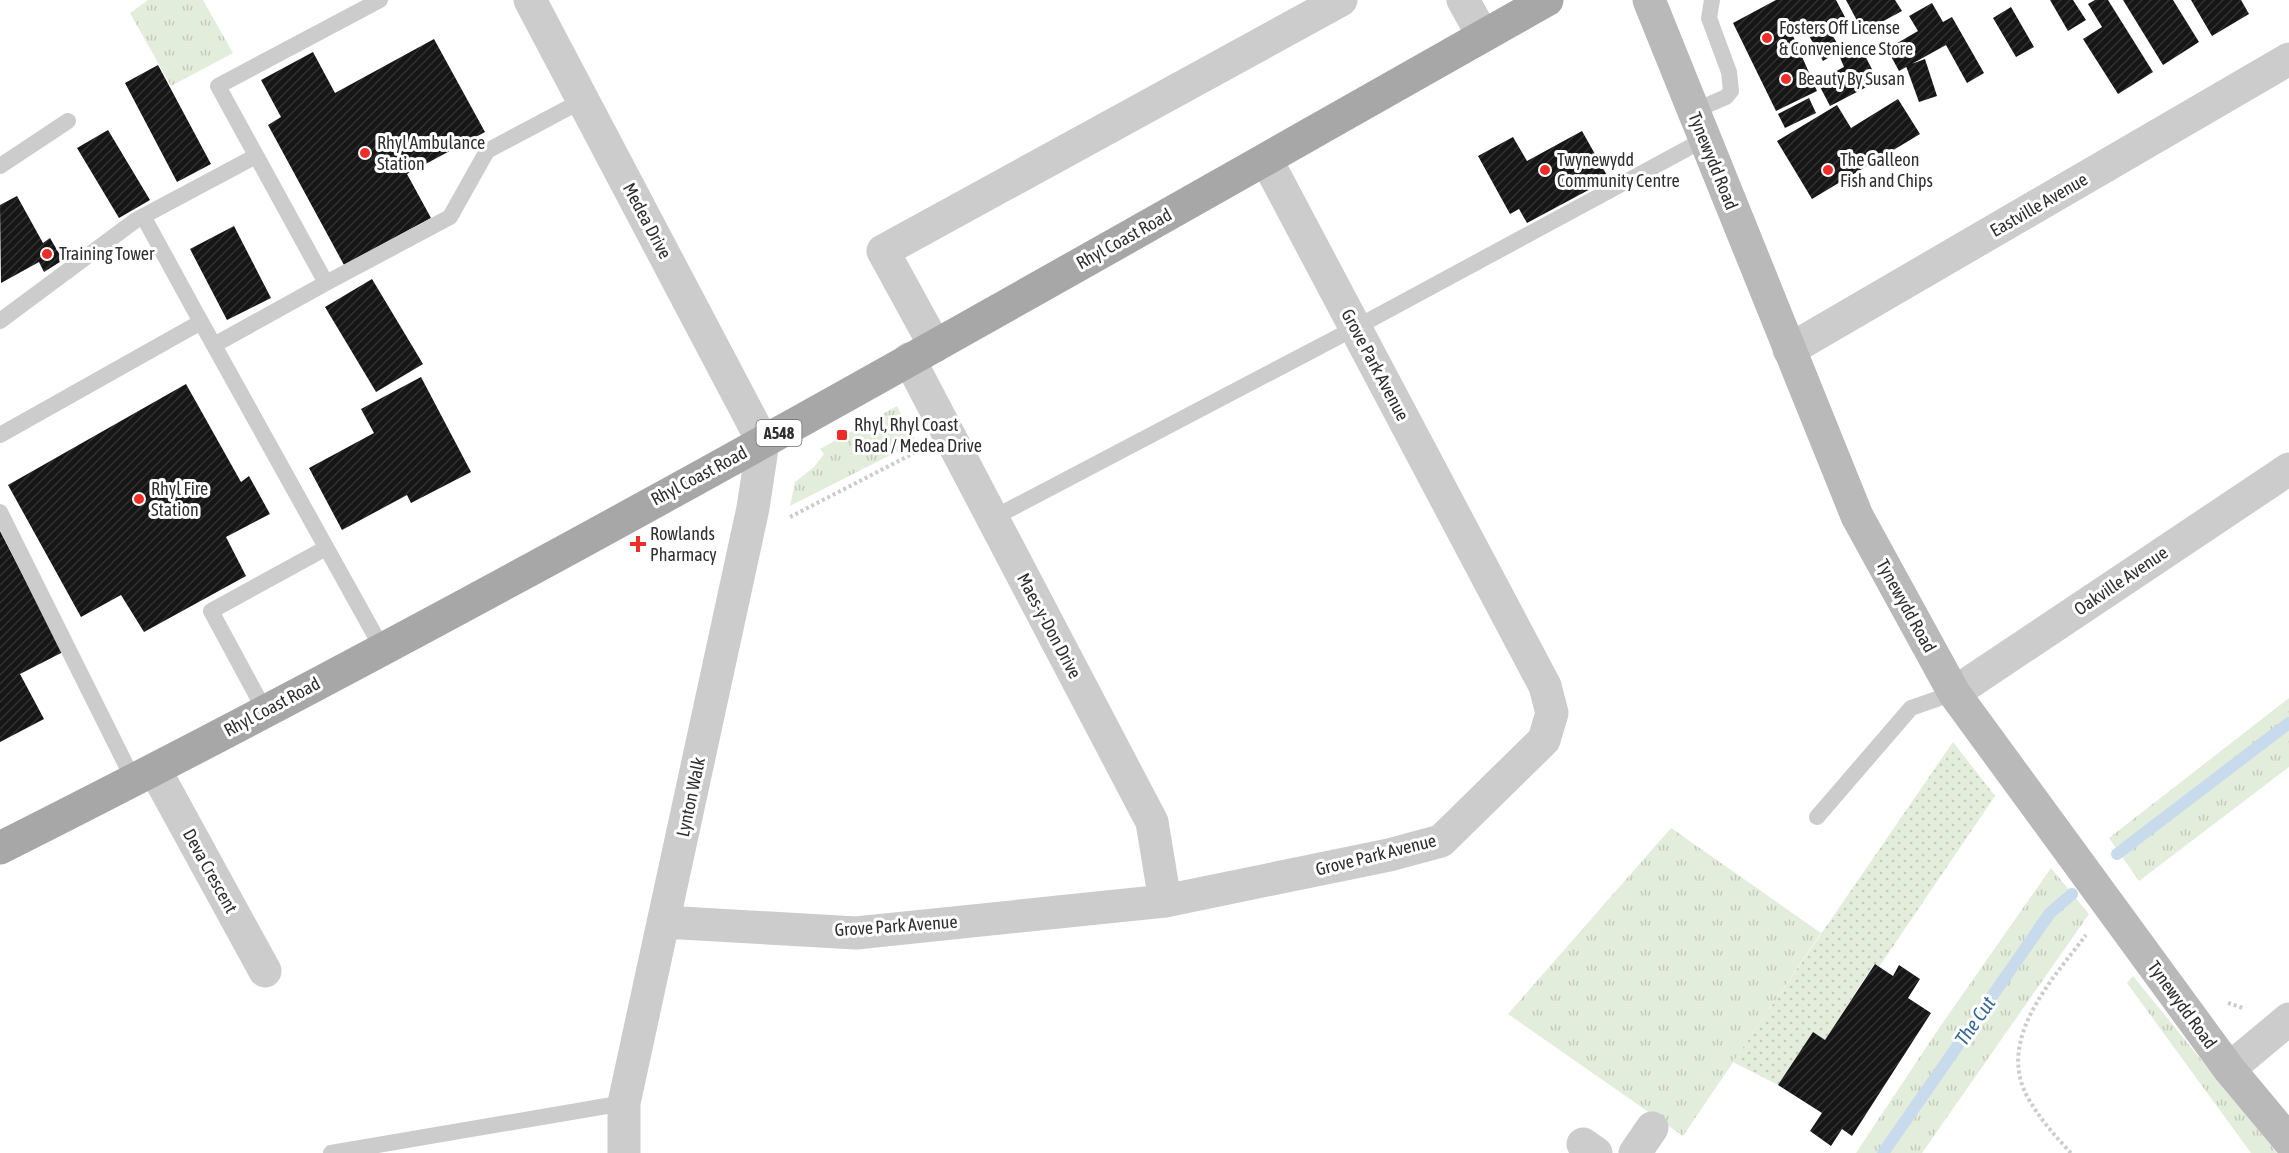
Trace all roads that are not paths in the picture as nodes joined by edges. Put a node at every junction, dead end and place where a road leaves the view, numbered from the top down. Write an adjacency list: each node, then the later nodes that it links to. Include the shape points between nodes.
1 (380, 0): 13 (lane, via 218,86)
2 (1341, 0): 23 (street, Maes-y-Don Drive, via 883,251)
3 (1463, 0): 8 (street)
4 (1547, 0): 8 (main road, Rhyl Coast Road / A548)
5 (1649, 0): 12 (street, Tynewydd Road)
6 (1712, 0): 12 (lane, via 1709,18 1729,72 1731,91)
7 (533, 1): 10 (street, Medea Drive)
8 (1483, 36): 14 (main road, Rhyl Coast Road / A548)
9 (2289, 59): 22 (street, Eastville Avenue)
10 (583, 100): 17 (lane, via 487,151 450,217); 25 (street, Medea Drive)
11 (68, 121): 15 (lane)
12 (1699, 125): 20 (lane); 22 (street, Tynewydd Road)
13 (256, 156): 16 (lane); 17 (lane)
14 (1266, 159): 20 (street, Grove Park Avenue); 23 (main road, Rhyl Coast Road / A548)
15 (0, 166)
16 (143, 216): 18 (lane); 19 (lane)
17 (326, 283): 21 (lane)
18 (0, 321)
19 (201, 322): 21 (lane); 24 (lane)
20 (1356, 328): 28 (lane); 36 (street, Grove Park Avenue, via 1545,686 1552,713 1544,740 1441,841)
21 (214, 345): 29 (lane)
22 (1789, 350): 31 (street, Tynewydd Road, via 1857,516)
23 (922, 352): 25 (main road, Rhyl Coast Road / A548); 28 (street, Maes-y-Don Drive, via 949,435)
24 (0, 435)
25 (764, 442): 30 (main road, Rhyl Coast Road / A548); 37 (street, Lynton Walk)
26 (2289, 469): 31 (street, Oakville Avenue)
27 (0, 512): 33 (lane)
28 (993, 519): 36 (street, Maes-y-Don Drive, via 1152,822)
29 (326, 548): 30 (lane); 32 (lane, via 211,611)
30 (382, 648): 32 (main road, Rhyl Coast Road / A548)
31 (1954, 693): 34 (lane, via 1911,708); 40 (street, Tynewydd Road)
32 (265, 711): 33 (main road, Rhyl Coast Road / A548)
33 (144, 775): 35 (main road, Rhyl Coast Road / A548); 38 (street, Deva Crescent)
34 (1817, 817)
35 (0, 848)
36 (1165, 901): 37 (street, Grove Park Avenue, via 856,933)
37 (664, 921): 41 (street, Lynton Walk)
38 (265, 971)
39 (2283, 1024): 40 (street)
40 (2229, 1069): 42 (street, Tynewydd Road)
41 (624, 1103): 43 (lane); 44 (street, Lynton Walk)
42 (2289, 1141)
43 (331, 1153)
44 (624, 1153)

